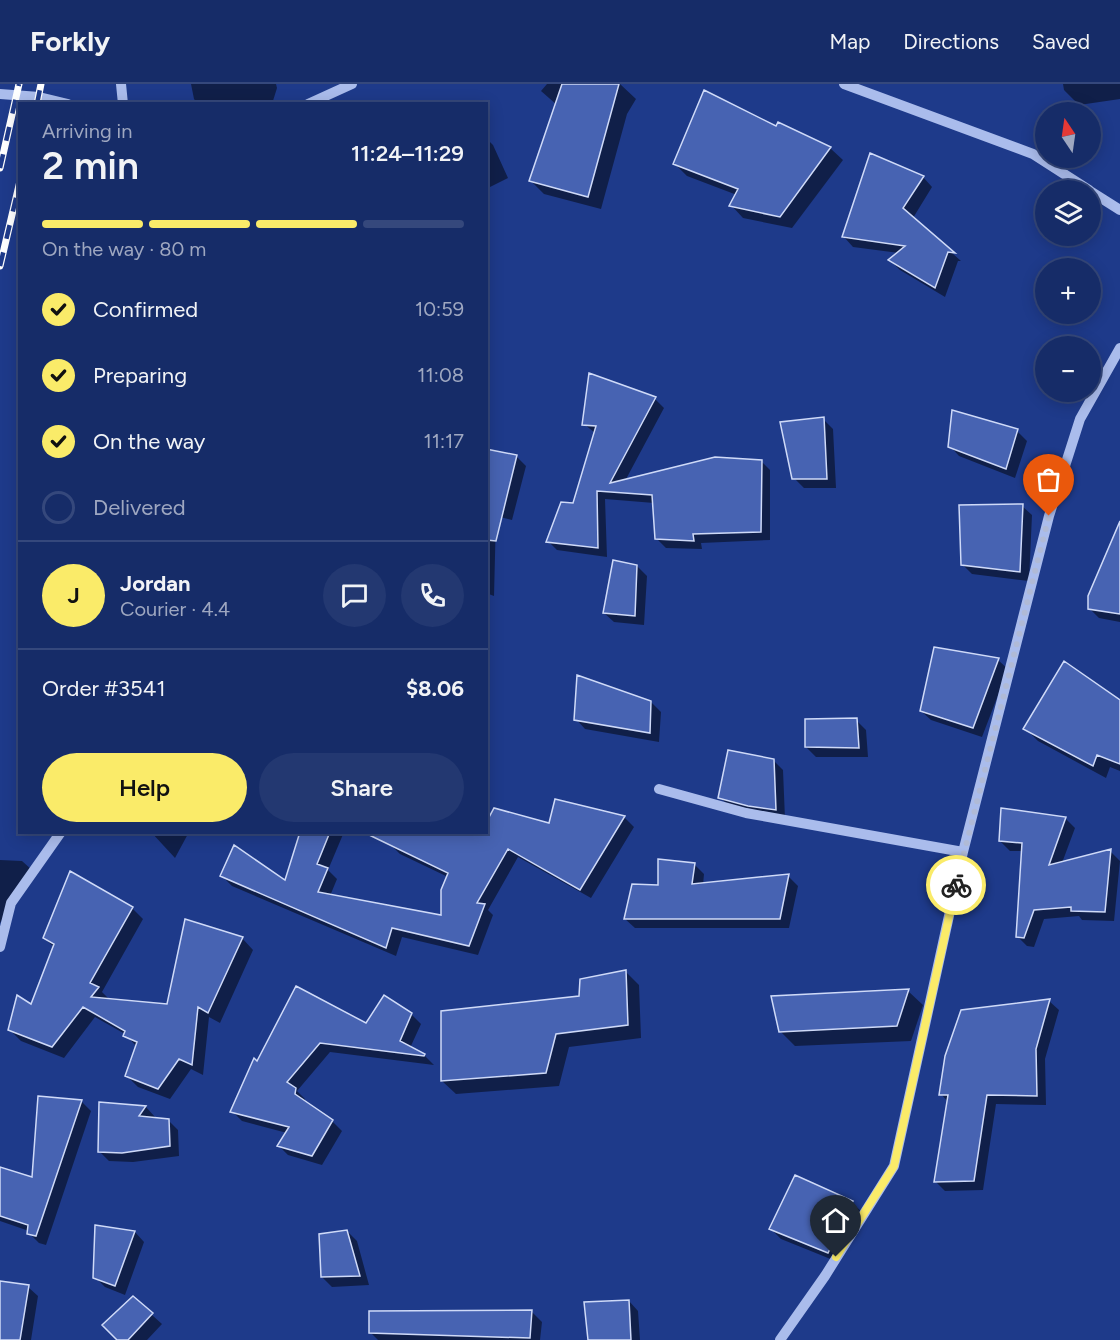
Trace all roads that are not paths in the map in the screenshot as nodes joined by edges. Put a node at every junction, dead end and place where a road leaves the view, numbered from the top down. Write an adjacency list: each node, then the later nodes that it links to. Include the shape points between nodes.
1 (121, 84): 6 (street)
2 (352, 84): 7 (street)
3 (844, 84): 8 (street, via 1033,154)
4 (0, 94): 5 (street)
5 (60, 102)
6 (123, 102)
7 (312, 102)
8 (1073, 180)
9 (1101, 198): 10 (street)
10 (1120, 210)
11 (1120, 348): 14 (street, via 1080,419 1049,516)
12 (659, 789): 14 (street, via 746,813)
13 (60, 834): 15 (street, via 11,903)
14 (963, 852): 16 (street, via 894,1166)
15 (0, 946)
16 (780, 1340)

